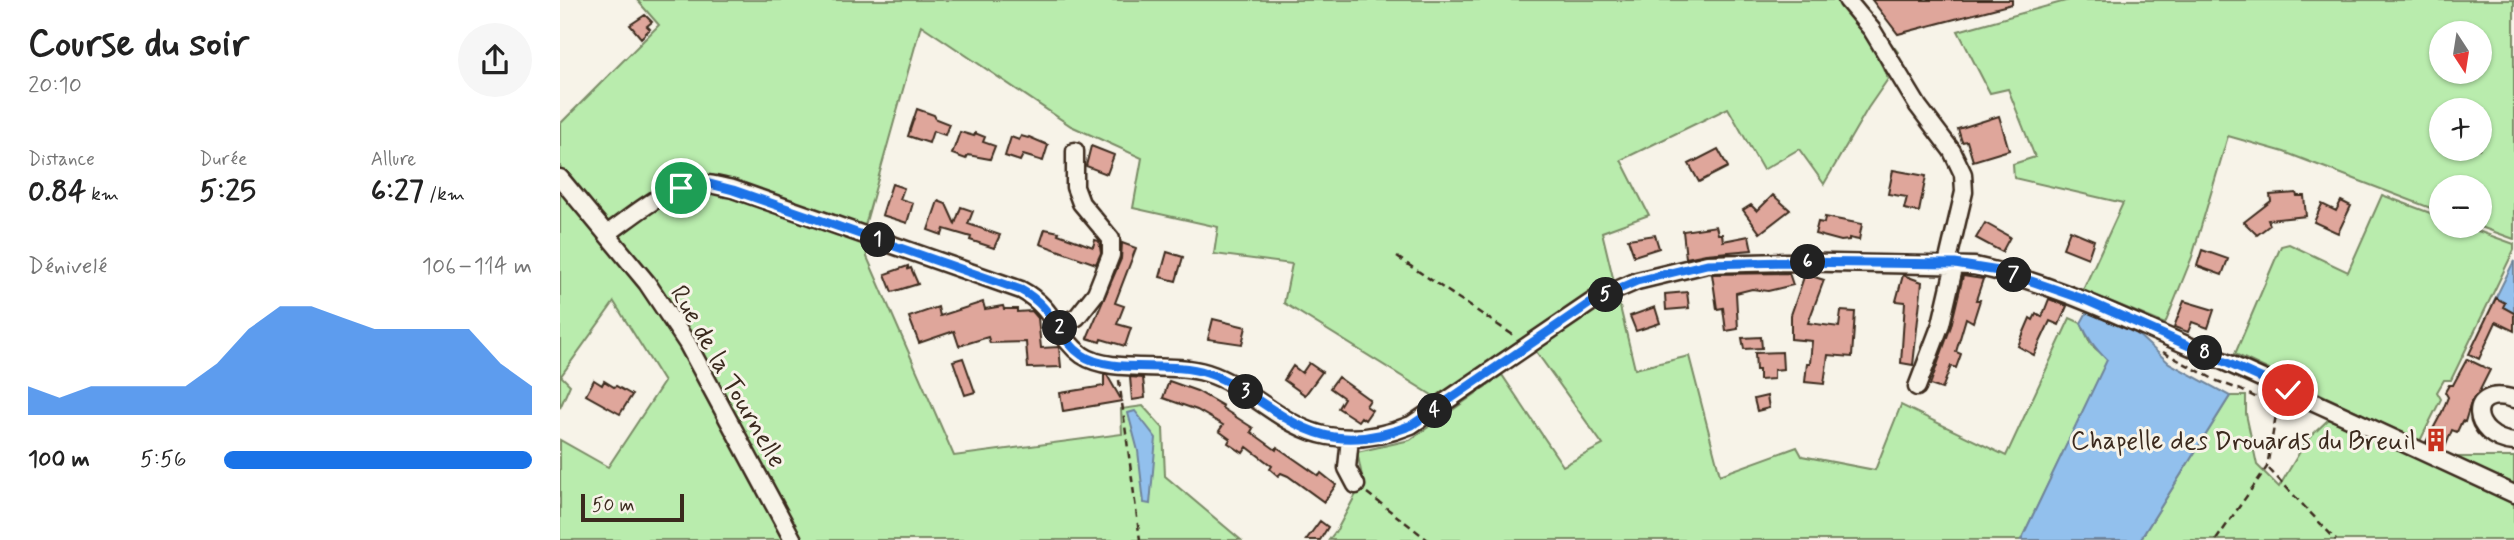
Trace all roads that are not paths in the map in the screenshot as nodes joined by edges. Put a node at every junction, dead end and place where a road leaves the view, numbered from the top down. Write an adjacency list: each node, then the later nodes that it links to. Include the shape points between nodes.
1 (1847, 0): 5 (street, via 1872,30 1963,174)
2 (1075, 151): 6 (street, via 1075,187 1081,203 1111,239 1111,255 1096,293 1077,317)
3 (560, 178): 4 (street, Rue de la Tournelle)
4 (607, 234): 6 (street, via 652,202 681,188 706,183 1021,290 1040,302); 13 (street, Rue de la Tournelle, via 687,343)
5 (1951, 264): 7 (street, via 1941,324); 9 (street, via 1707,264 1637,281 1596,299 1412,425 1377,436); 12 (street, via 2005,272 2074,296)
6 (1059, 326): 9 (street, via 1081,354 1099,362 1206,373 1235,385 1288,421 1324,435)
7 (1917, 387)
8 (2514, 399): 10 (street, via 2491,397 2479,408 2480,422 2488,433)
9 (1350, 438): 11 (street, via 1348,468)
10 (2514, 442)
11 (1356, 485)
12 (2514, 494)
13 (793, 540)

